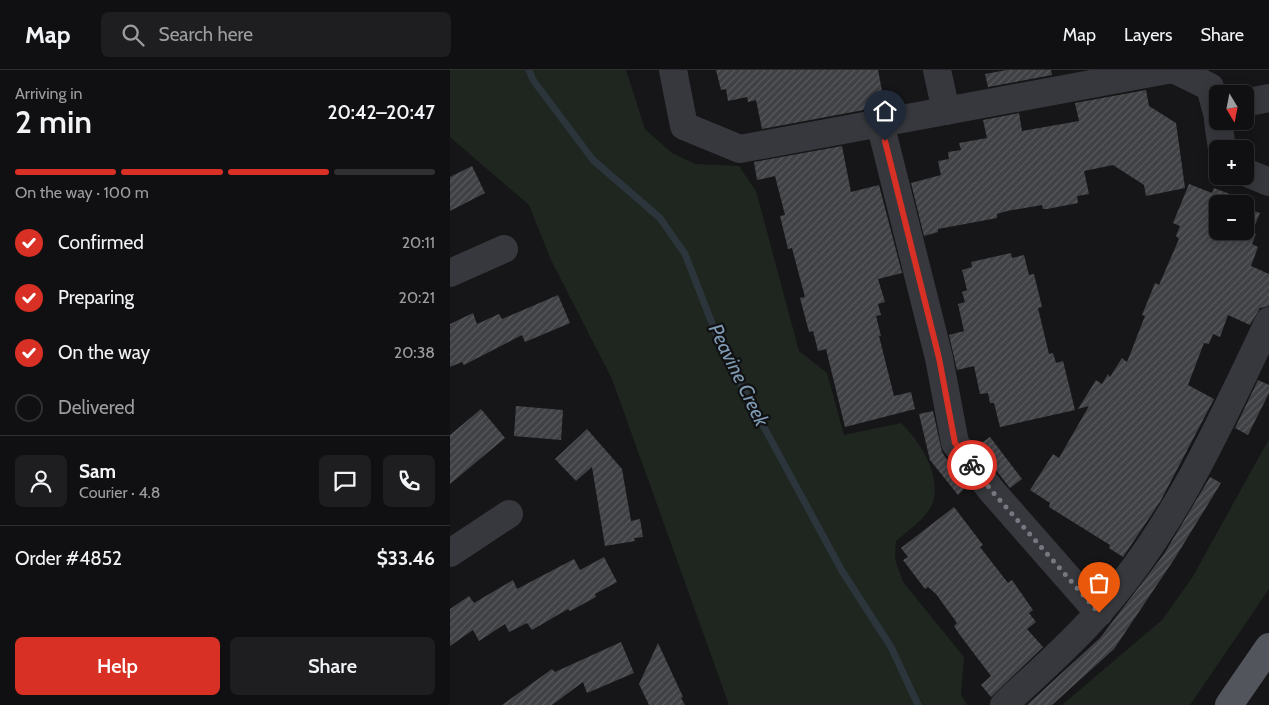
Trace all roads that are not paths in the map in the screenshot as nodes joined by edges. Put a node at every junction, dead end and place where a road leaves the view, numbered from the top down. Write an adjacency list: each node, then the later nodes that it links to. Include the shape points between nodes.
1 (673, 70): 9 (street, via 684,126 740,149)
2 (937, 70): 8 (street)
3 (1167, 70): 8 (street)
4 (1175, 70): 5 (street)
5 (1209, 87)
6 (1269, 98): 7 (street)
7 (1254, 101)
8 (946, 111): 9 (street)
9 (880, 123): 17 (street, via 939,358 955,443 991,490)
10 (1254, 176): 11 (street)
11 (1269, 182)
12 (504, 249): 13 (street)
13 (450, 273)
14 (1269, 321): 17 (street, via 1224,415 1161,532)
15 (509, 514): 16 (street)
16 (450, 553)
17 (1099, 613): 19 (street)
18 (1269, 647): 20 (main road)
19 (1004, 705)
20 (1230, 705)

